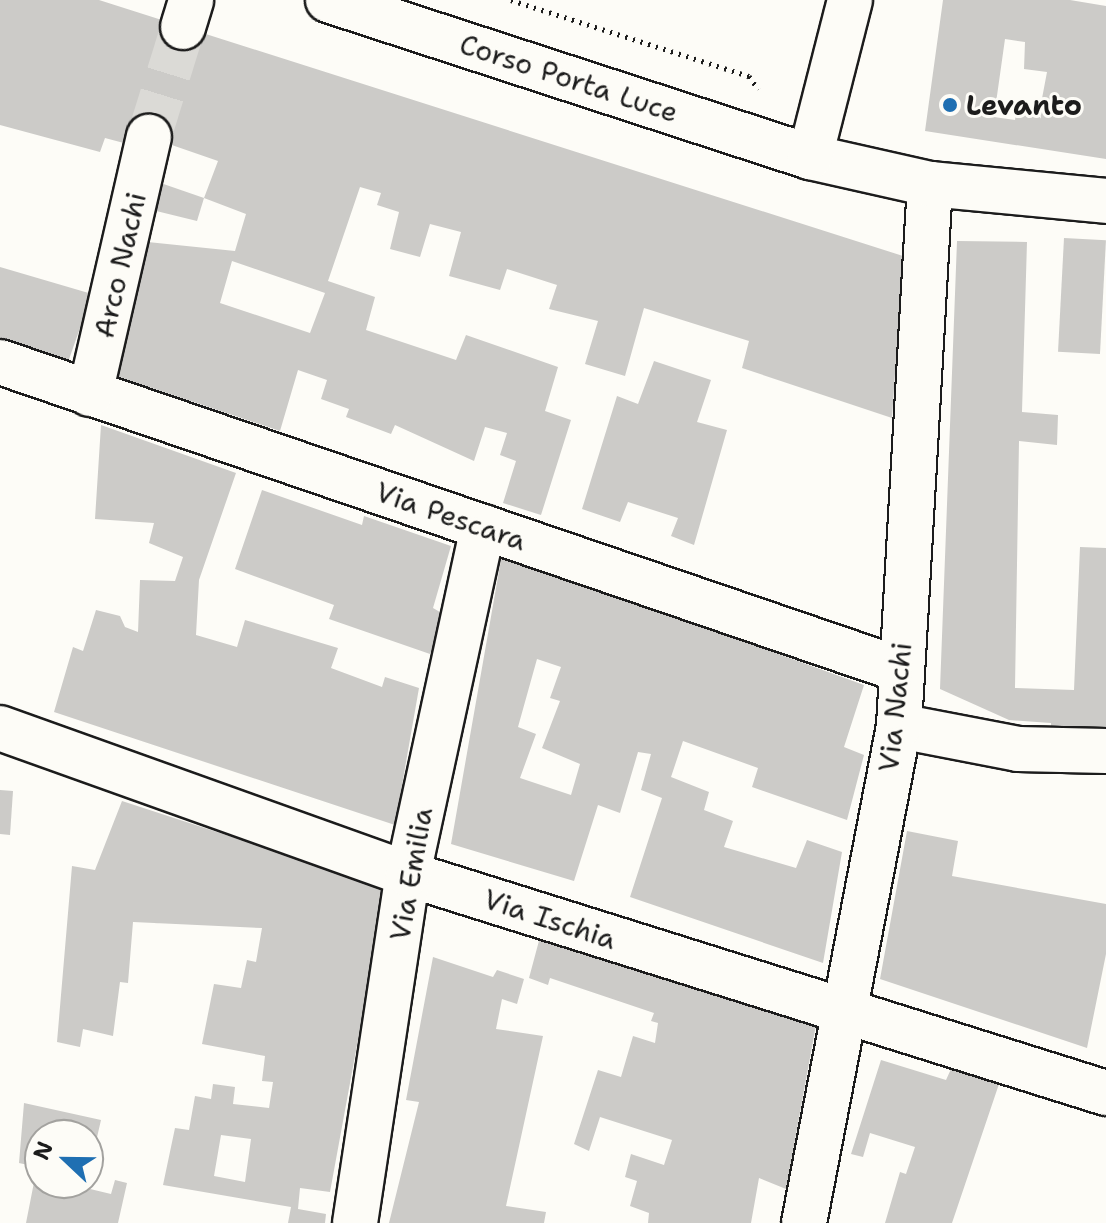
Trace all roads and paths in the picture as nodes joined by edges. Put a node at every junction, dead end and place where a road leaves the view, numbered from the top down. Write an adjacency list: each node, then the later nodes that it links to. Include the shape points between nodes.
1 (328, 0): 4 (street, Corso Porta Luce)
2 (850, 0): 4 (street)
3 (149, 137): 8 (street, Arco Nachi)
4 (810, 157): 5 (street, Corso Porta Luce)
5 (930, 184): 6 (street, Corso Porta Luce); 10 (street, Via Nachi)
6 (1106, 201)
7 (0, 362): 8 (street, Via Pescara)
8 (90, 394): 9 (street, Via Pescara)
9 (483, 527): 10 (street, Via Pescara); 14 (street, Via Emilia)
10 (901, 670): 11 (street, Via Nachi)
11 (899, 726): 13 (street, via 1018,749); 15 (street, Via Nachi)
12 (0, 728): 14 (street, Via Ischia)
13 (1106, 751)
14 (408, 874): 15 (street, Via Ischia); 17 (street, Via Emilia)
15 (841, 1012): 16 (street, Via Ischia); 18 (street, Via Nachi)
16 (1106, 1093)
17 (355, 1223)
18 (804, 1223)

